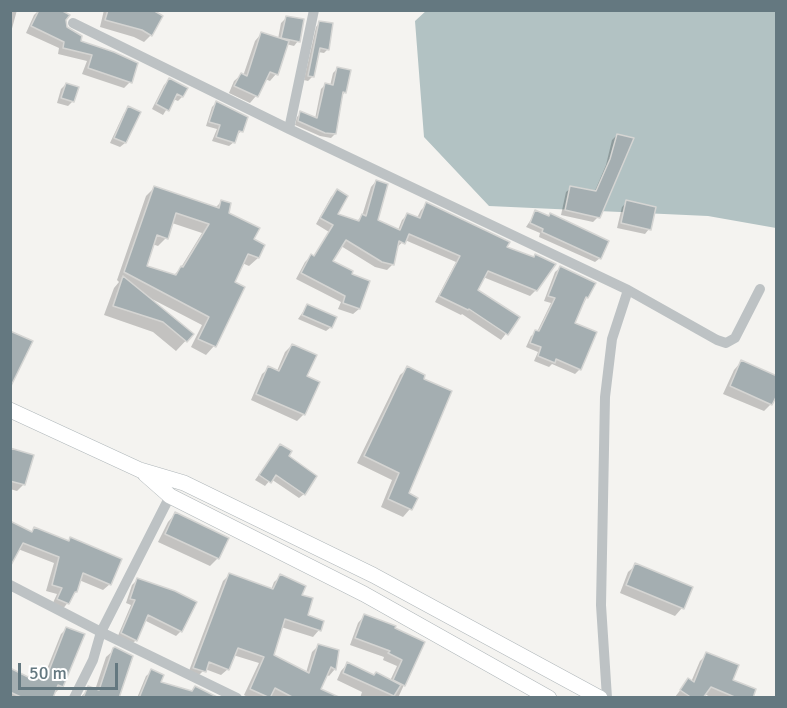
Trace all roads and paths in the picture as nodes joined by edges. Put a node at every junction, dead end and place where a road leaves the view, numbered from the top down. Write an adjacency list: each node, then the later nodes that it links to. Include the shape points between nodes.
1 (314, 10): 3 (street)
2 (73, 23): 3 (street)
3 (289, 129): 5 (street)
4 (760, 289): 5 (street, via 735,338 726,343)
5 (628, 290): 15 (street, via 612,339 604,397 600,605)
6 (10, 410): 7 (main road)
7 (140, 470): 8 (main road); 14 (main road, via 184,483 373,575)
8 (170, 496): 10 (street); 13 (main road, via 364,594)
9 (10, 585): 10 (street)
10 (102, 632): 11 (street); 12 (street)
11 (74, 698)
12 (237, 698)
13 (549, 698)
14 (600, 698)
15 (607, 698)

